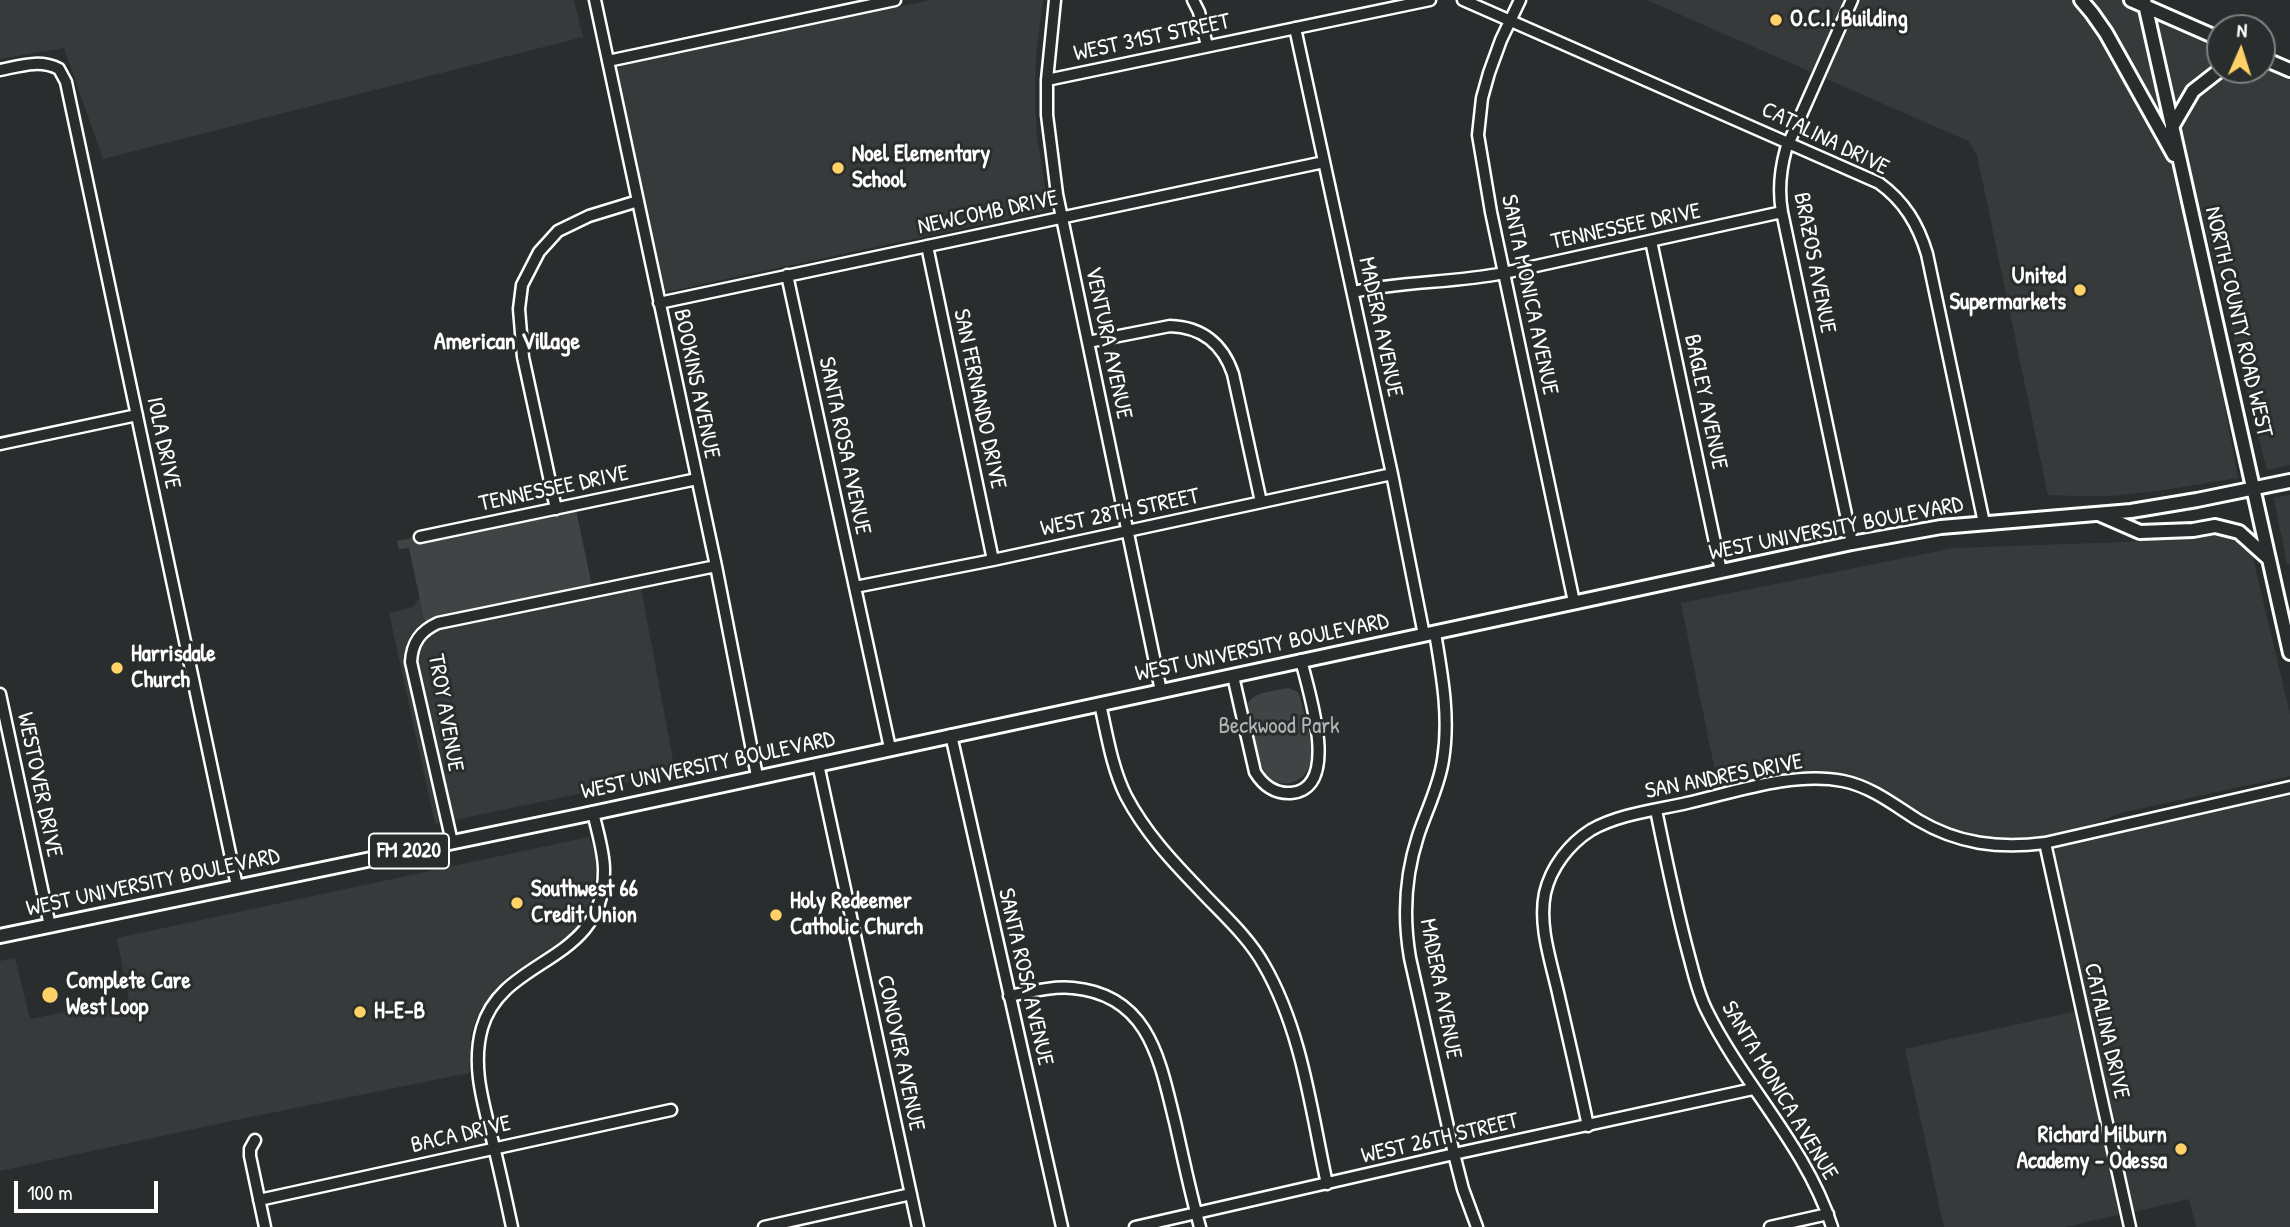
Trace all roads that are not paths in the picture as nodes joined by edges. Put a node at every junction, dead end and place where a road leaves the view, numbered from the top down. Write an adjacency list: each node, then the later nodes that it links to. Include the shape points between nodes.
1 (594, 0): 16 (street, BOOKINS AVENUE)
2 (895, 0): 16 (street)
3 (1055, 0): 18 (street, VENTURA AVENUE)
4 (1193, 0): 15 (street)
5 (1430, 0): 13 (street, WEST 31ST STREET)
6 (1463, 0): 12 (street, CATALINA DRIVE)
7 (1520, 0): 12 (street, SANTA MONICA AVENUE)
8 (1852, 0): 21 (street, BRAZOS AVENUE)
9 (2081, 0): 23 (main road, via 2106,33)
10 (2131, 0): 11 (main road)
11 (2144, 3): 14 (main road); 20 (main road, NORTH COUNTY ROAD WEST)
12 (1511, 20): 21 (street, CATALINA DRIVE); 29 (street, SANTA MONICA AVENUE, via 1482,97 1478,135)
13 (1295, 28): 15 (street, WEST 31ST STREET); 22 (street, MADERA AVENUE)
14 (2206, 32)
15 (1207, 46): 18 (street, WEST 31ST STREET)
16 (608, 61): 24 (street, BOOKINS AVENUE)
17 (0, 70): 34 (street, IOLA DRIVE, via 36,63 63,74)
18 (1047, 80): 26 (street, VENTURA AVENUE, via 1047,115)
19 (2206, 81): 20 (main road, via 2193,91)
20 (2172, 127): 23 (main road, NORTH COUNTY ROAD WEST)
21 (1789, 141): 25 (street, BRAZOS AVENUE, via 1779,186); 43 (street, CATALINA DRIVE, via 1879,183 1912,216 1927,254)
22 (1324, 162): 26 (street, NEWCOMB DRIVE); 31 (street, MADERA AVENUE)
23 (2180, 166): 39 (main road, NORTH COUNTY ROAD WEST)
24 (638, 201): 32 (street, BOOKINS AVENUE); 41 (street, via 558,231 539,252 522,285 523,357)
25 (1782, 212): 27 (street, TENNESSEE DRIVE); 46 (street, BRAZOS AVENUE)
26 (1062, 217): 28 (street, NEWCOMB DRIVE); 33 (street, VENTURA AVENUE)
27 (1651, 241): 29 (street, TENNESSEE DRIVE); 50 (street, BAGLEY AVENUE)
28 (927, 246): 30 (street, NEWCOMB DRIVE); 48 (street, SAN FERNANDO DRIVE)
29 (1504, 273): 31 (street, TENNESSEE DRIVE); 52 (street, SANTA MONICA AVENUE)
30 (787, 275): 32 (street, NEWCOMB DRIVE); 51 (street, SANTA ROSA AVENUE)
31 (1353, 292): 36 (street, MADERA AVENUE)
32 (659, 303): 37 (street, BOOKINS AVENUE)
33 (1088, 342): 40 (street, via 1181,326 1218,346 1233,374); 44 (street, VENTURA AVENUE)
34 (137, 415): 35 (street); 69 (street, IOLA DRIVE)
35 (0, 444)
36 (1392, 474): 40 (street, WEST 28TH STREET); 53 (street, MADERA AVENUE)
37 (697, 479): 41 (street, TENNESSEE DRIVE); 49 (street, BOOKINS AVENUE)
38 (2290, 481): 39 (main road, WEST UNIVERSITY BOULEVARD)
39 (2254, 488): 42 (main road, WEST UNIVERSITY BOULEVARD); 47 (main road, NORTH COUNTY ROAD WEST)
40 (1261, 502): 44 (street, WEST 28TH STREET)
41 (556, 509): 45 (street, TENNESSEE DRIVE)
42 (2098, 513): 43 (main road, WEST UNIVERSITY BOULEVARD); 47 (main road, via 2140,532 2215,526 2239,531)
43 (1984, 523): 46 (main road, WEST UNIVERSITY BOULEVARD)
44 (1129, 531): 48 (street, WEST 28TH STREET); 57 (street, VENTURA AVENUE)
45 (420, 537)
46 (1852, 543): 50 (main road, WEST UNIVERSITY BOULEVARD)
47 (2269, 559): 54 (main road, NORTH COUNTY ROAD WEST)
48 (993, 560): 51 (street, WEST 28TH STREET)
49 (716, 566): 63 (street, BOOKINS AVENUE); 67 (street, TROY AVENUE, via 438,623 421,634 411,662)
50 (1721, 571): 52 (main road, WEST UNIVERSITY BOULEVARD)
51 (855, 587): 61 (street, SANTA ROSA AVENUE)
52 (1574, 602): 53 (main road, WEST UNIVERSITY BOULEVARD)
53 (1429, 634): 55 (main road, WEST UNIVERSITY BOULEVARD); 78 (street, MADERA AVENUE, via 1445,693 1446,739 1438,780 1411,860 1405,917)
54 (2289, 644)
55 (1301, 660): 56 (main road, WEST UNIVERSITY BOULEVARD); 56 (street, via 1320,757 1314,779 1296,792 1270,789 1255,772)
56 (1233, 676): 57 (main road, WEST UNIVERSITY BOULEVARD)
57 (1161, 691): 59 (main road, WEST UNIVERSITY BOULEVARD)
58 (0, 694): 70 (street, WESTOVER DRIVE)
59 (1100, 704): 60 (main road, WEST UNIVERSITY BOULEVARD); 79 (street, via 1125,795 1146,830 1235,926 1263,962 1284,1003)
60 (951, 735): 61 (main road, WEST UNIVERSITY BOULEVARD); 72 (street, SANTA ROSA AVENUE)
61 (890, 748): 62 (main road, WEST UNIVERSITY BOULEVARD)
62 (818, 764): 63 (main road, WEST UNIVERSITY BOULEVARD / FM 2020); 80 (street, CONOVER AVENUE)
63 (757, 776): 66 (main road, WEST UNIVERSITY BOULEVARD / FM 2020)
64 (2290, 787): 68 (street, SAN ANDRES DRIVE)
65 (1656, 810): 68 (street, SAN ANDRES DRIVE, via 1790,780 1821,778 1867,788 1943,833 1970,842 1998,846); 73 (street, SANTA MONICA AVENUE, via 1696,984 1708,1014); 75 (street, SAN ANDRES DRIVE, via 1606,823 1578,839 1552,874 1545,896 1549,953)
66 (593, 812): 67 (main road, WEST UNIVERSITY BOULEVARD / FM 2020); 77 (street, via 604,868 602,893 592,918 561,952 513,983 483,1025 478,1075)
67 (452, 842): 69 (main road, WEST UNIVERSITY BOULEVARD / FM 2020)
68 (2045, 843): 95 (street, CATALINA DRIVE)
69 (237, 886): 70 (main road, WEST UNIVERSITY BOULEVARD / FM 2020)
70 (50, 926): 71 (main road, WEST UNIVERSITY BOULEVARD / FM 2020)
71 (0, 936)
72 (1009, 996): 82 (street, via 1057,988 1083,990 1108,998 1136,1019 1161,1065); 89 (street, SANTA ROSA AVENUE)
73 (1753, 1089): 75 (street, WEST 26TH STREET); 83 (street, SANTA MONICA AVENUE, via 1809,1171)
74 (671, 1110): 77 (street, BACA DRIVE)
75 (1588, 1126): 78 (street, WEST 26TH STREET)
76 (255, 1140): 81 (street, via 250,1156)
77 (494, 1147): 81 (street, BACA DRIVE); 86 (street)
78 (1454, 1154): 79 (street, WEST 26TH STREET); 92 (street, MADERA AVENUE)
79 (1327, 1184): 82 (street, WEST 26TH STREET)
80 (911, 1194): 84 (street); 88 (street, CONOVER AVENUE)
81 (259, 1200): 85 (street)
82 (1196, 1213): 90 (street, WEST 26TH STREET); 91 (street)
83 (1828, 1214): 93 (street); 94 (street, SANTA MONICA AVENUE)
84 (781, 1225): 87 (street)
85 (265, 1227)
86 (512, 1227)
87 (764, 1227)
88 (918, 1227)
89 (1062, 1227)
90 (1135, 1227)
91 (1200, 1227)
92 (1477, 1227)
93 (1770, 1227)
94 (1832, 1227)
95 (2130, 1227)

